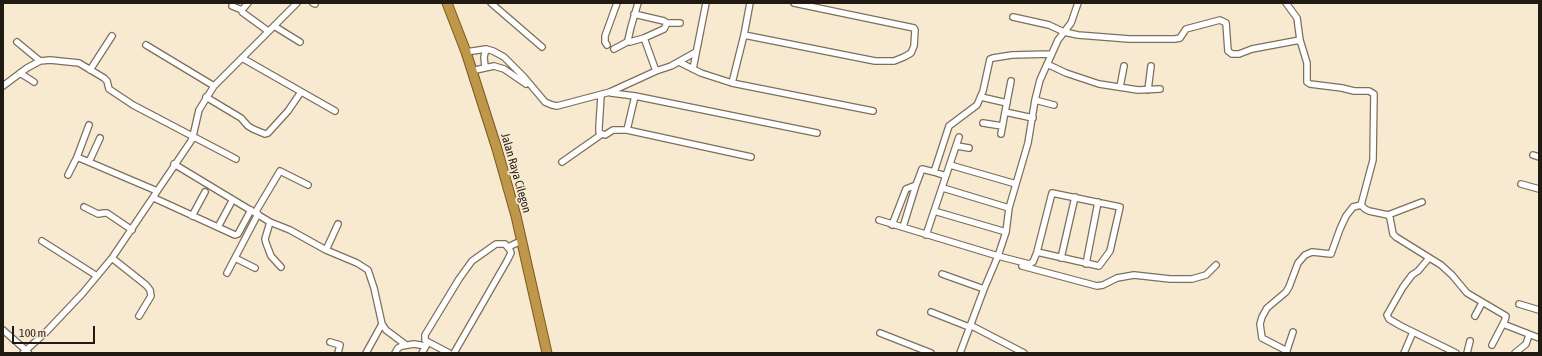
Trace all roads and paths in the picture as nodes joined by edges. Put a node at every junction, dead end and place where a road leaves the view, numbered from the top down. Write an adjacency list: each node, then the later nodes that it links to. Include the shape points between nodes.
1 (248, 3): 13 (street)
2 (297, 3): 18 (street)
3 (447, 3): 33 (highway, Jalan Raya Cilegon)
4 (491, 3): 30 (street)
5 (617, 3): 29 (street, via 605,36)
6 (638, 3): 14 (street)
7 (706, 3): 34 (street)
8 (750, 3): 21 (street)
9 (794, 3): 21 (street, via 914,28 914,46 911,53 894,61 875,61)
10 (1078, 3): 20 (street, via 1071,23)
11 (1286, 3): 24 (street, via 1297,18)
12 (232, 6): 13 (street)
13 (242, 10): 19 (street)
14 (634, 14): 16 (street); 25 (street)
15 (1013, 17): 20 (street, via 1049,25)
16 (667, 23): 17 (street); 23 (street, via 664,28)
17 (680, 23)
18 (274, 26): 19 (street); 27 (street)
19 (268, 31): 36 (street)
20 (1064, 32): 24 (street, via 1102,38 1174,39 1180,38 1186,29 1220,20 1226,23 1227,48 1232,54); 35 (street)
21 (744, 35): 50 (street)
22 (112, 36): 44 (street)
23 (644, 38): 25 (street); 46 (street)
24 (1300, 40): 105 (street, via 1306,56 1307,82 1354,91 1369,91 1374,94 1373,160)
25 (629, 41): 32 (street)
26 (17, 42): 37 (street)
27 (300, 42)
28 (146, 45): 52 (street)
29 (607, 45)
30 (542, 47)
31 (486, 49): 33 (street); 42 (street); 53 (street, via 504,57)
32 (614, 49)
33 (466, 52): 45 (highway, Jalan Raya Cilegon)
34 (696, 52): 38 (street); 43 (street)
35 (1051, 54): 39 (street); 62 (street, via 992,58)
36 (242, 58): 52 (street); 57 (street)
37 (40, 61): 44 (street, via 71,61); 47 (street)
38 (679, 62): 43 (street); 46 (street)
39 (1047, 64): 54 (street, via 1080,78); 63 (street)
40 (1124, 66): 54 (street)
41 (1151, 66): 55 (street)
42 (485, 67): 45 (street); 53 (street, via 504,68)
43 (692, 69): 50 (street)
44 (90, 70): 77 (street, via 104,78 109,89 133,105)
45 (471, 71): 122 (highway, Jalan Raya Cilegon, via 497,149)
46 (656, 71): 58 (street)
47 (20, 74): 49 (street); 51 (street)
48 (1011, 81): 64 (street)
49 (34, 82)
50 (732, 83): 67 (street)
51 (3, 86)
52 (214, 86): 61 (street)
53 (532, 87): 59 (street, via 544,102 552,105)
54 (1120, 87): 55 (street)
55 (1148, 90): 56 (street)
56 (1160, 90)
57 (301, 92): 61 (street, via 288,111 265,134 248,126 241,118); 66 (street)
58 (610, 92): 59 (street); 60 (street)
59 (601, 96): 75 (street, via 599,132)
60 (635, 96): 73 (street); 74 (street)
61 (206, 97): 77 (street, via 197,114)
62 (981, 97): 64 (street); 89 (street, via 977,105 949,126)
63 (1035, 100): 65 (street); 69 (street)
64 (1007, 103): 68 (street)
65 (1054, 105)
66 (335, 111)
67 (873, 111)
68 (1005, 112): 69 (street); 72 (street)
69 (1033, 118): 92 (street)
70 (983, 123): 72 (street)
71 (89, 125): 82 (street)
72 (1002, 126): 76 (street)
73 (627, 130): 75 (street, via 613,130); 83 (street)
74 (817, 133)
75 (602, 134): 86 (street)
76 (1001, 134)
77 (193, 136): 84 (street); 87 (street)
78 (959, 137): 80 (street)
79 (100, 138): 85 (street)
80 (957, 146): 81 (street); 88 (street)
81 (969, 148)
82 (77, 157): 85 (street); 90 (street)
83 (752, 157)
84 (236, 159)
85 (89, 162): 98 (street)
86 (562, 162)
87 (174, 164): 98 (street); 109 (street)
88 (950, 165): 91 (street); 92 (street)
89 (934, 172): 91 (street); 95 (street, via 922,169)
90 (68, 175)
91 (946, 176): 96 (street)
92 (1016, 184): 107 (street)
93 (1521, 184): 97 (street)
94 (308, 185): 109 (street, via 280,171)
95 (916, 185): 115 (street, via 904,190); 117 (street)
96 (943, 188): 107 (street); 108 (street)
97 (1539, 190)
98 (157, 192): 101 (street)
99 (205, 192): 111 (street)
100 (1075, 196): 103 (street); 125 (street, via 1053,192); 129 (street)
101 (154, 198): 111 (street); 118 (street)
102 (232, 201): 116 (street)
103 (1098, 202): 131 (street); 131 (street, via 1119,206 1121,209 1109,254 1099,266)
104 (1422, 202): 110 (street)
105 (1361, 205): 110 (street, via 1369,211); 160 (street, via 1353,207 1346,216 1331,254 1312,252 1305,255 1298,263 1289,287 1267,308 1262,317 1262,338)
106 (84, 207): 118 (street, via 98,214 107,213)
107 (1009, 208): 119 (street)
108 (934, 211): 119 (street); 120 (street)
109 (254, 213): 113 (street); 116 (street, via 238,234); 127 (street)
110 (1388, 215): 130 (street, via 1393,234)
111 (192, 216): 116 (street)
112 (879, 220): 115 (street)
113 (270, 222): 124 (street); 133 (street, via 265,239 272,256)
114 (338, 224): 124 (street)
115 (892, 224): 117 (street)
116 (218, 227)
117 (903, 227): 120 (street)
118 (132, 230): 126 (street)
119 (1006, 232): 128 (street)
120 (926, 235): 128 (street)
121 (42, 240): 137 (street)
122 (521, 241): 123 (street); 167 (highway, Jalan Raya Cilegon)
123 (508, 247): 156 (street, via 505,244 496,244 472,261 425,335); 166 (street, via 511,253 507,261)
124 (326, 250): 145 (street, via 368,270)
125 (1037, 252): 128 (street, via 1032,264); 129 (street)
126 (112, 258): 137 (street); 143 (street, via 150,290 151,296)
127 (235, 258): 134 (street); 135 (street)
128 (997, 258): 132 (street, via 1097,286 1134,275 1192,279 1206,275); 138 (street)
129 (1060, 258): 131 (street)
130 (1429, 258): 139 (street, via 1441,265 1467,293); 150 (street, via 1403,287 1387,314 1389,319)
131 (1086, 264)
132 (1216, 264)
133 (281, 267)
134 (256, 268)
135 (227, 273)
136 (942, 274): 138 (street)
137 (97, 276): 159 (street)
138 (984, 289): 147 (street)
139 (1482, 303): 144 (street); 146 (street, via 1506,316)
140 (1520, 304): 141 (street)
141 (1539, 310)
142 (931, 312): 147 (street)
143 (139, 316)
144 (1475, 316)
145 (382, 324): 158 (street); 162 (street)
146 (1503, 324): 152 (street); 157 (street)
147 (969, 326): 169 (street); 170 (street)
148 (3, 330): 159 (street)
149 (1293, 332): 160 (street)
150 (1413, 332): 171 (street); 172 (street)
151 (880, 333): 168 (street)
152 (1529, 335): 153 (street); 174 (street, via 1526,344)
153 (1539, 338)
154 (1470, 341): 173 (street)
155 (330, 342): 161 (street, via 340,345)
156 (427, 344): 158 (street); 164 (street); 165 (street)
157 (1492, 344)
158 (406, 345): 163 (street, via 398,348)
159 (26, 352)
160 (1286, 352)
161 (338, 353)
162 (366, 353)
163 (395, 353)
164 (422, 353)
165 (449, 353)
166 (454, 353)
167 (547, 353)
168 (931, 353)
169 (960, 353)
170 (1024, 353)
171 (1404, 353)
172 (1456, 353)
173 (1467, 353)
174 (1515, 353)

